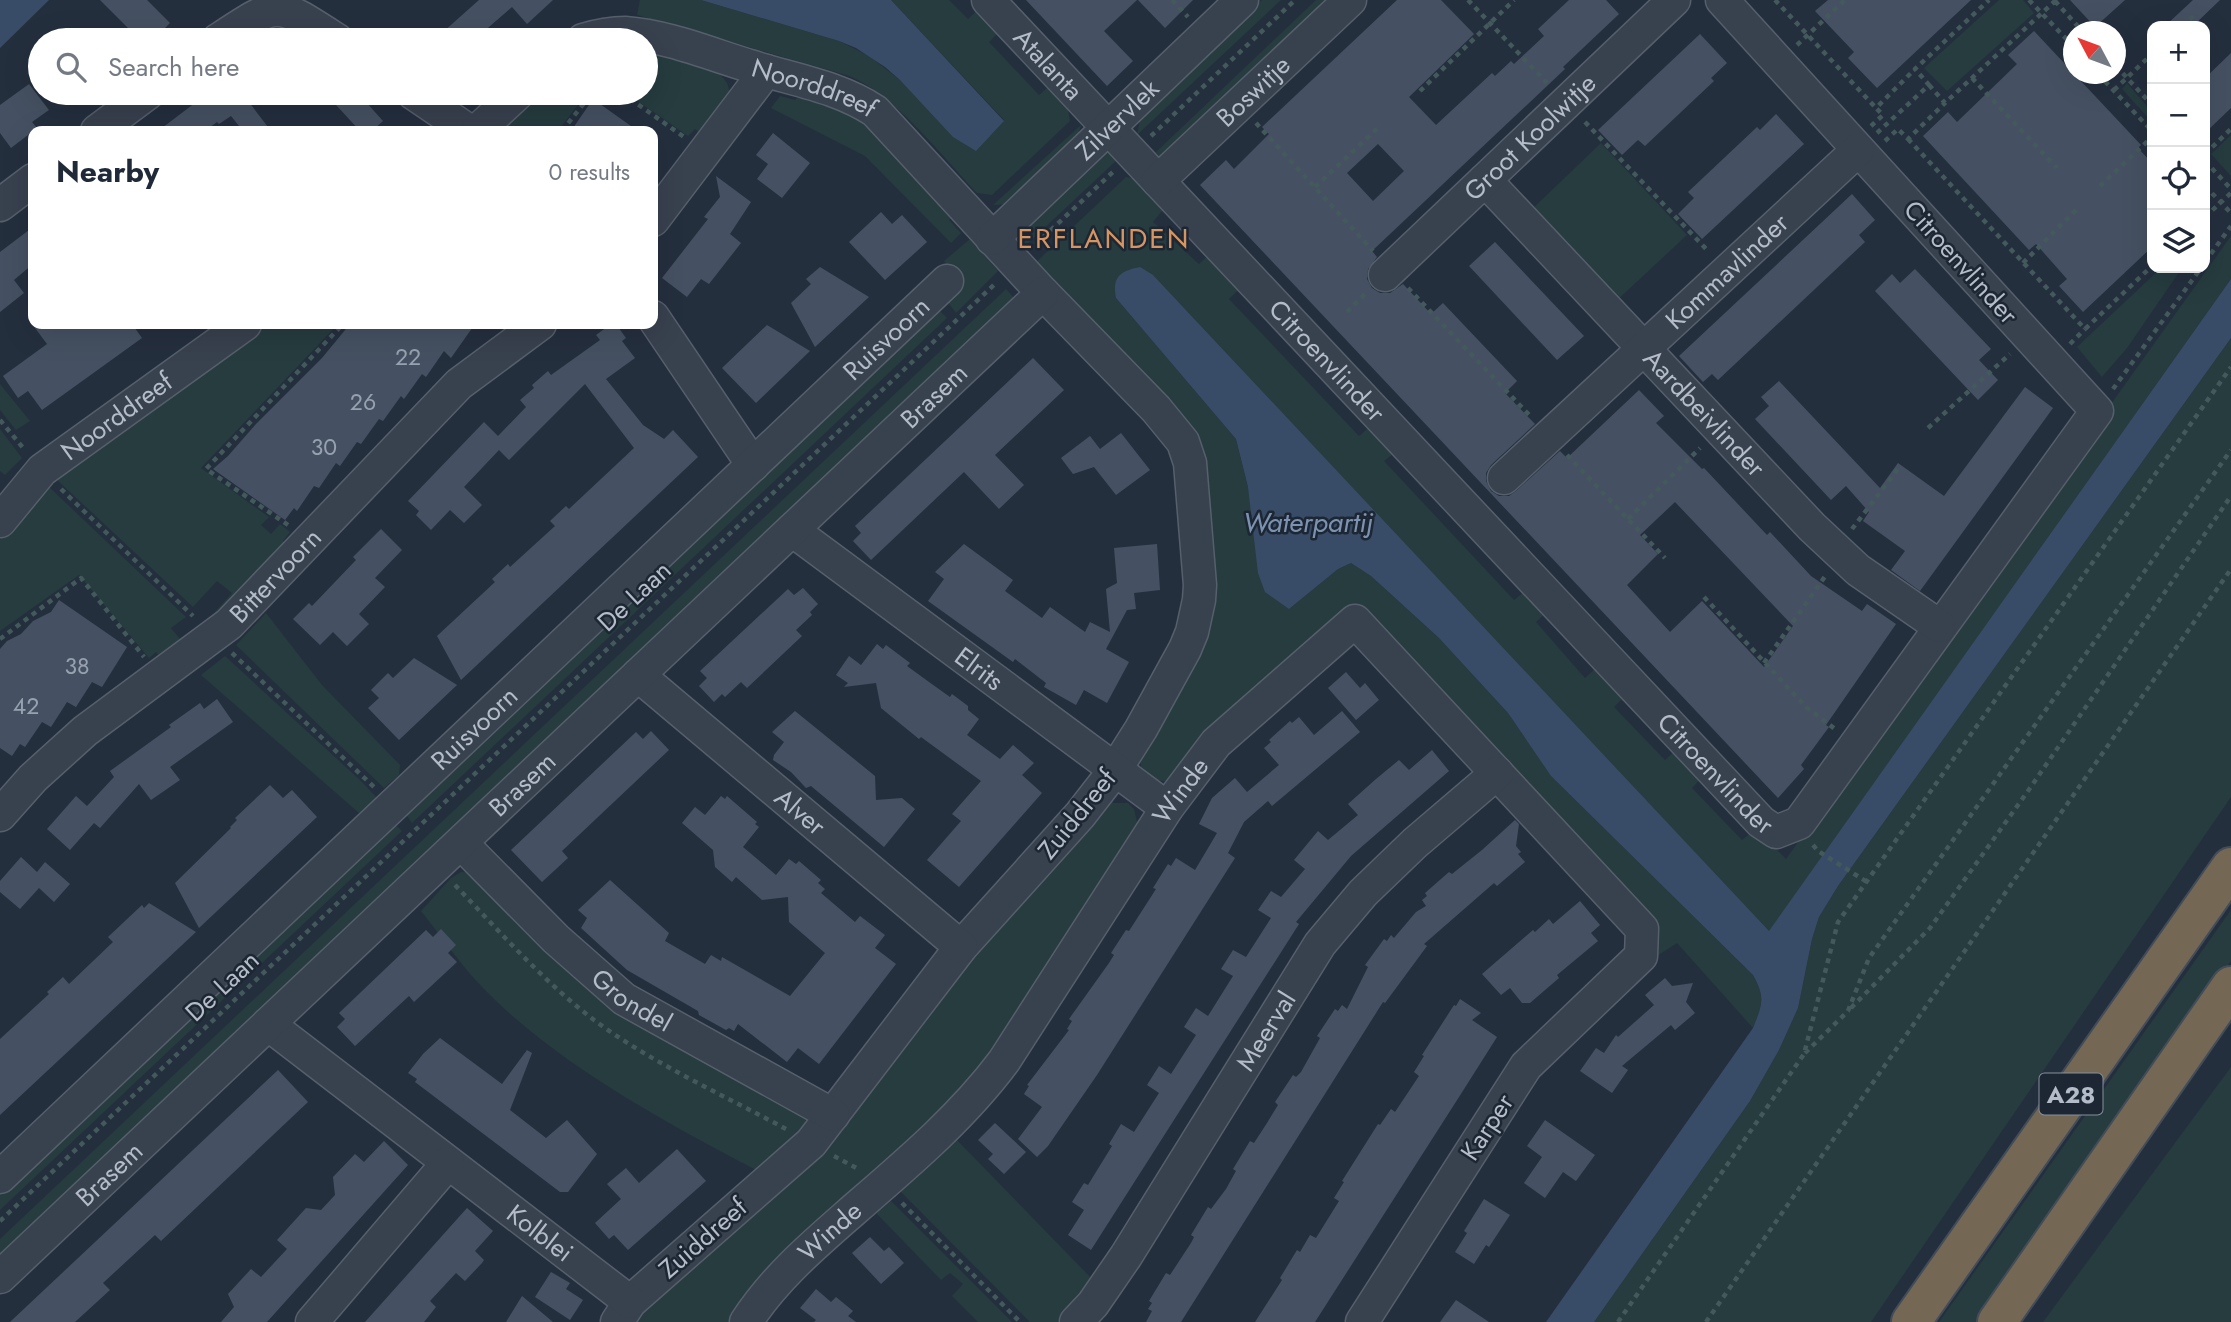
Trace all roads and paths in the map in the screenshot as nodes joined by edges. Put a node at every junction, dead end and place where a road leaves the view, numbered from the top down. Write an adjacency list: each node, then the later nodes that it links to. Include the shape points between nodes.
1 (988, 0): 51 (street, Atalanta)
2 (1242, 0): 51 (street, Zilvervlek)
3 (1295, 0): 57 (path, De Laan)
4 (1350, 0): 62 (street, Boswitje)
5 (1468, 0): 19 (path)
6 (1514, 0): 19 (path)
7 (1674, 0): 36 (street, Groot Koolwitje)
8 (1722, 0): 26 (street, Citroenvlinder)
9 (1775, 0): 22 (path)
10 (1845, 0): 22 (path)
11 (1989, 0): 27 (path)
12 (2028, 0): 15 (path)
13 (2055, 0): 15 (path); 17 (path)
14 (290, 4): 20 (street, via 264,8); 21 (street)
15 (2042, 14): 23 (path); 29 (path)
16 (2194, 15): 18 (path)
17 (2073, 21)
18 (2187, 21)
19 (1490, 23): 34 (path); 36 (path)
20 (234, 28)
21 (321, 28)
22 (1808, 35): 26 (path); 43 (path)
23 (2063, 36)
24 (658, 39): 28 (street, Noorddreef)
25 (2147, 59): 30 (path)
26 (1779, 62): 53 (street, Citroenvlinder)
27 (1915, 69): 32 (path); 43 (path)
28 (766, 71): 58 (street); 75 (street, Noorddreef, via 814,83 875,111)
29 (1972, 78): 37 (path); 60 (path)
30 (2127, 78): 33 (path); 35 (path)
31 (2108, 84): 33 (path)
32 (1929, 85): 37 (path); 53 (path)
33 (2114, 90): 50 (path)
34 (1420, 91)
35 (2147, 100)
36 (1566, 103): 61 (street, Groot Koolwitje); 79 (path)
37 (1945, 103): 54 (path)
38 (132, 105): 46 (street)
39 (431, 105): 47 (street)
40 (506, 105): 48 (street)
41 (583, 105): 49 (path)
42 (636, 105): 58 (path)
43 (1876, 108): 53 (path, via 1883,115)
44 (1250, 117): 65 (path)
45 (1381, 125): 65 (path)
46 (104, 126)
47 (462, 126)
48 (483, 126)
49 (566, 126)
50 (2147, 126)
51 (1108, 127): 57 (street, Citroenvlinder); 75 (street, Zilvervlek)
52 (2231, 129): 56 (path)
53 (1872, 139): 54 (path, Citroenvlinder, via 1898,129); 79 (street, Kommavlinder); 90 (street, Citroenvlinder)
54 (1908, 139): 78 (path, Citroenvlinder)
55 (2147, 142): 64 (path)
56 (2210, 149)
57 (1132, 153): 62 (street, Citroenvlinder); 77 (path, De Laan)
58 (705, 162): 72 (street)
59 (2210, 167): 67 (path)
60 (2057, 168)
61 (1485, 180): 81 (street, Groot Koolwitje); 92 (street, Aardbeivlinder)
62 (1158, 181): 101 (street, Citroenvlinder)
63 (28, 184): 69 (street)
64 (2100, 186)
65 (1315, 187): 81 (path)
66 (2210, 191): 68 (path)
67 (2231, 191): 68 (path)
68 (2220, 202): 71 (path); 73 (path)
69 (0, 205)
70 (2077, 209): 78 (path)
71 (2210, 212)
72 (658, 214)
73 (2231, 214)
74 (2231, 226): 76 (path)
75 (992, 239): 77 (street, Zuiddreef)
76 (2210, 255)
77 (1016, 263): 84 (street, Zuiddreef); 122 (path, De Laan)
78 (2023, 263): 89 (path, Citroenvlinder)
79 (1727, 271): 92 (street, Kommavlinder)
80 (2147, 271): 89 (path)
81 (1388, 272): 97 (path)
82 (2197, 273): 94 (path)
83 (947, 281): 99 (street, Ruisvoorn)
84 (1042, 293): 105 (street, Brasem); 117 (street, Zuiddreef, via 1156,409 1183,442 1190,463 1200,585 1192,632)
85 (658, 324): 99 (street)
86 (238, 329): 104 (street, Noorddreef, via 42,470)
87 (338, 329): 106 (path, via 206,469)
88 (533, 329): 106 (street, Bittervoorn, via 459,384)
89 (2085, 329): 91 (path)
90 (2029, 337): 94 (street, Citroenvlinder); 95 (path)
91 (2078, 337)
92 (1644, 350): 96 (street, Aardbeivlinder); 97 (street, Kommavlinder)
93 (2231, 367): 127 (path)
94 (2097, 411): 111 (street, Citroenvlinder)
95 (1928, 428)
96 (1719, 429): 103 (path); 107 (street, Aardbeivlinder)
97 (1542, 441): 101 (street, Kommavlinder); 103 (path)
98 (2231, 450): 131 (path, via 1869,958)
99 (753, 465): 119 (street, Ruisvoorn)
100 (1898, 470): 107 (path)
101 (1487, 493): 111 (street, Citroenvlinder, via 1761,822 1776,832 1799,823)
102 (2231, 496): 131 (path, via 1930,928)
103 (1628, 519): 108 (path)
104 (0, 521)
105 (792, 530): 115 (street, Brasem); 117 (street, Elrits)
106 (315, 547): 114 (street, Bittervoorn, via 229,624)
107 (1839, 552): 111 (street, Aardbeivlinder); 113 (path)
108 (1665, 558)
109 (2231, 569): 148 (path)
110 (1704, 597): 113 (path)
111 (1939, 626)
112 (0, 639): 114 (path, via 81,578)
113 (1764, 663): 116 (path, via 1806,707)
114 (160, 676): 121 (street, Bittervoorn, via 52,759)
115 (638, 676): 123 (street, Brasem); 128 (street, Alver)
116 (1839, 732)
117 (1115, 770): 120 (street, Elrits); 128 (street, Zuiddreef)
118 (1497, 773): 120 (street, Winde, via 1354,621 1216,743); 129 (street, Winde, via 1643,929); 145 (street, Meerval, via 1363,893 1320,944 1126,1256)
119 (393, 805): 122 (path, via 407,822); 137 (street, Ruisvoorn)
120 (1167, 808): 138 (street, Winde, via 992,1078)
121 (0, 815)
122 (408, 837): 125 (path); 139 (path, De Laan)
123 (461, 843): 125 (street, Brasem); 134 (street, Grondel, via 556,939 624,999)
124 (1818, 852): 127 (path)
125 (436, 866): 132 (street, Brasem); 135 (path, via 551,985 596,1021)
126 (2231, 867): 149 (highway, A28)
127 (1867, 882): 133 (path, via 1838,922)
128 (961, 947): 134 (street, Zuiddreef)
129 (1641, 956): 146 (street, Karper, via 1526,1066)
130 (2228, 991): 150 (highway, A28)
131 (1848, 1012): 133 (path)
132 (268, 1024): 136 (street, Kolblei); 140 (street, Brasem)
133 (1804, 1054): 147 (path)
134 (833, 1115): 135 (street, Zuiddreef)
135 (811, 1143): 138 (path); 141 (street, Zuiddreef)
136 (448, 1163): 141 (street, Kolblei); 142 (street)
137 (0, 1177)
138 (884, 1184): 143 (street, Winde, via 796,1261); 144 (path)
139 (0, 1221)
140 (0, 1276)
141 (624, 1312)
142 (312, 1322)
143 (746, 1322)
144 (1020, 1322)
145 (1076, 1322)
146 (1362, 1322)
147 (1618, 1322)
148 (1706, 1322)
149 (1911, 1322)
150 (1997, 1322)

